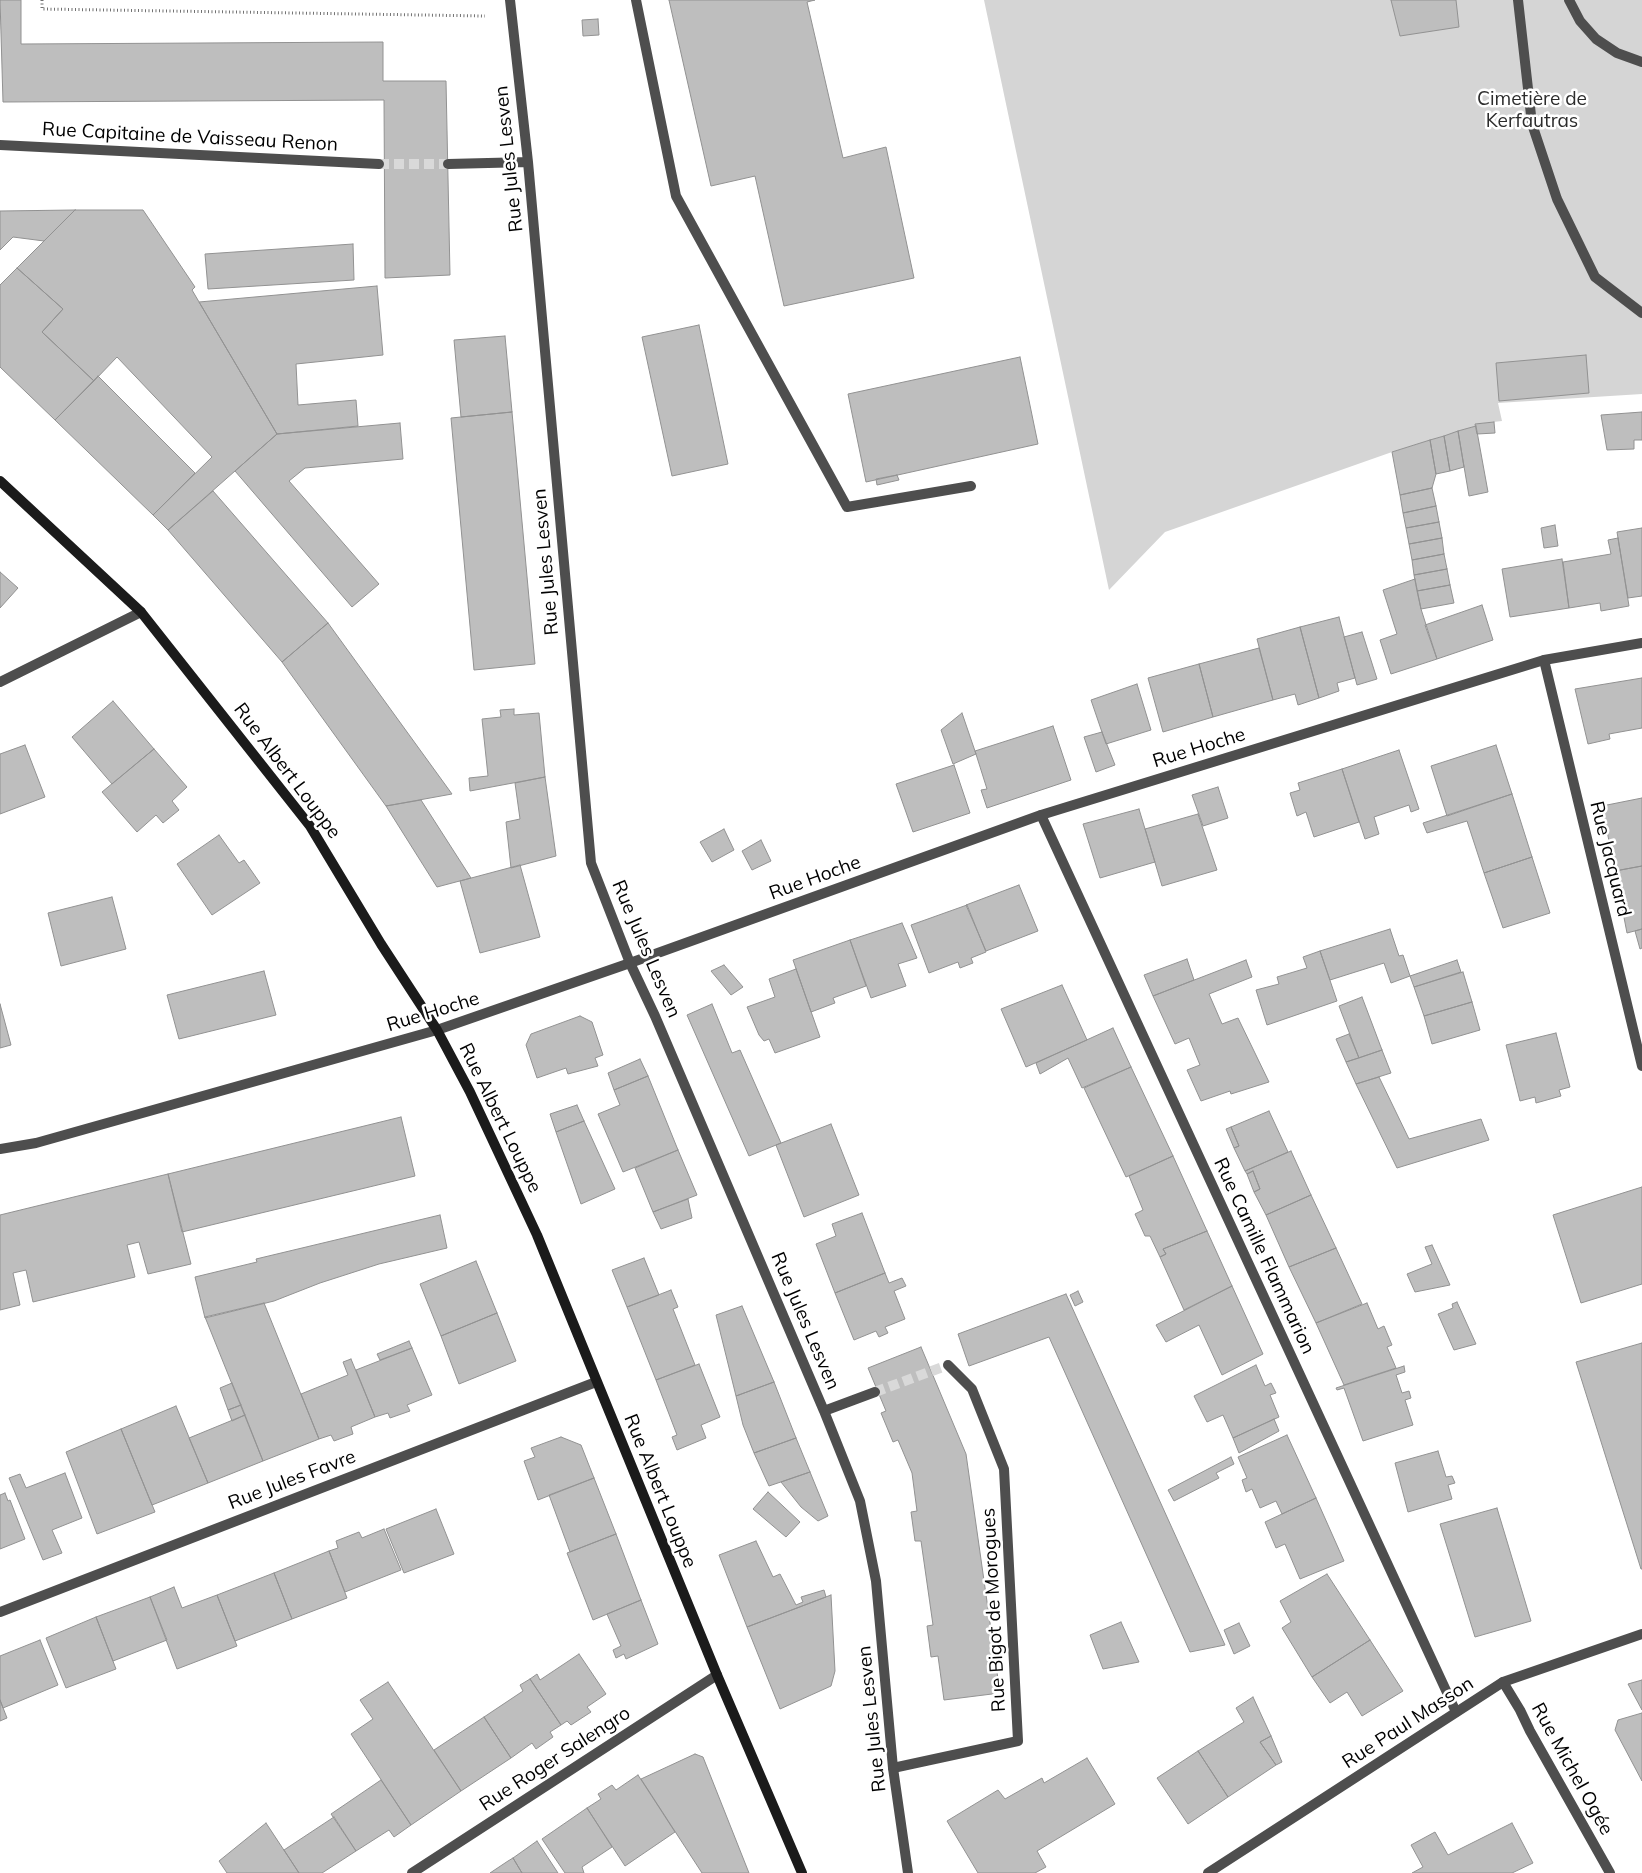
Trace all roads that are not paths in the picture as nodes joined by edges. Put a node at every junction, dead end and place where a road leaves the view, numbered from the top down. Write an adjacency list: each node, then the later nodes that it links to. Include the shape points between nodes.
1 (510, 0): 7 (street, Rue Jules Lesven)
2 (636, 0): 12 (street, via 676,196 847,507)
3 (1518, 0): 10 (street, via 1532,124 1557,199 1595,277)
4 (1569, 0): 5 (street, via 1580,21 1596,39 1617,53)
5 (1642, 62)
6 (0, 145): 8 (street, Rue Capitaine de Vaisseau Renon)
7 (528, 162): 9 (street); 18 (street, Rue Jules Lesven, via 591,863)
8 (379, 164)
9 (448, 164)
10 (1642, 313)
11 (0, 481): 13 (main road, Rue Albert Louppe)
12 (971, 486)
13 (141, 612): 16 (street); 19 (main road, Rue Albert Louppe, via 310,826)
14 (1642, 644): 15 (street, Rue Hoche)
15 (1544, 660): 17 (street, Rue Hoche); 20 (street, Rue Jacquard)
16 (0, 682)
17 (1041, 815): 18 (street, Rue Hoche); 30 (street, Rue Camille Flammarion)
18 (630, 964): 19 (street, Rue Hoche); 25 (street, Rue Jules Lesven)
19 (437, 1030): 21 (street, Rue Hoche, via 36,1143); 23 (main road, Rue Albert Louppe, via 537,1235)
20 (1642, 1066)
21 (0, 1149)
22 (948, 1365): 31 (street, Rue Bigot de Morogues, via 972,1389 1004,1469 1018,1741)
23 (596, 1382): 26 (street, Rue Jules Favre); 28 (main road, Rue Albert Louppe)
24 (875, 1392): 25 (street)
25 (824, 1411): 31 (street, Rue Jules Lesven, via 860,1501 876,1581)
26 (0, 1612)
27 (1642, 1634): 29 (street, Rue Paul Masson)
28 (717, 1675): 32 (street, Rue Roger Salengro); 33 (main road, Rue Albert Louppe)
29 (1503, 1682): 30 (street, Rue Paul Masson); 36 (street, Rue Michel Ogée)
30 (1456, 1712): 35 (street, Rue Paul Masson)
31 (893, 1768): 34 (street, Rue Jules Lesven)
32 (412, 1873)
33 (802, 1873)
34 (908, 1873)
35 (1208, 1873)
36 (1610, 1873)

